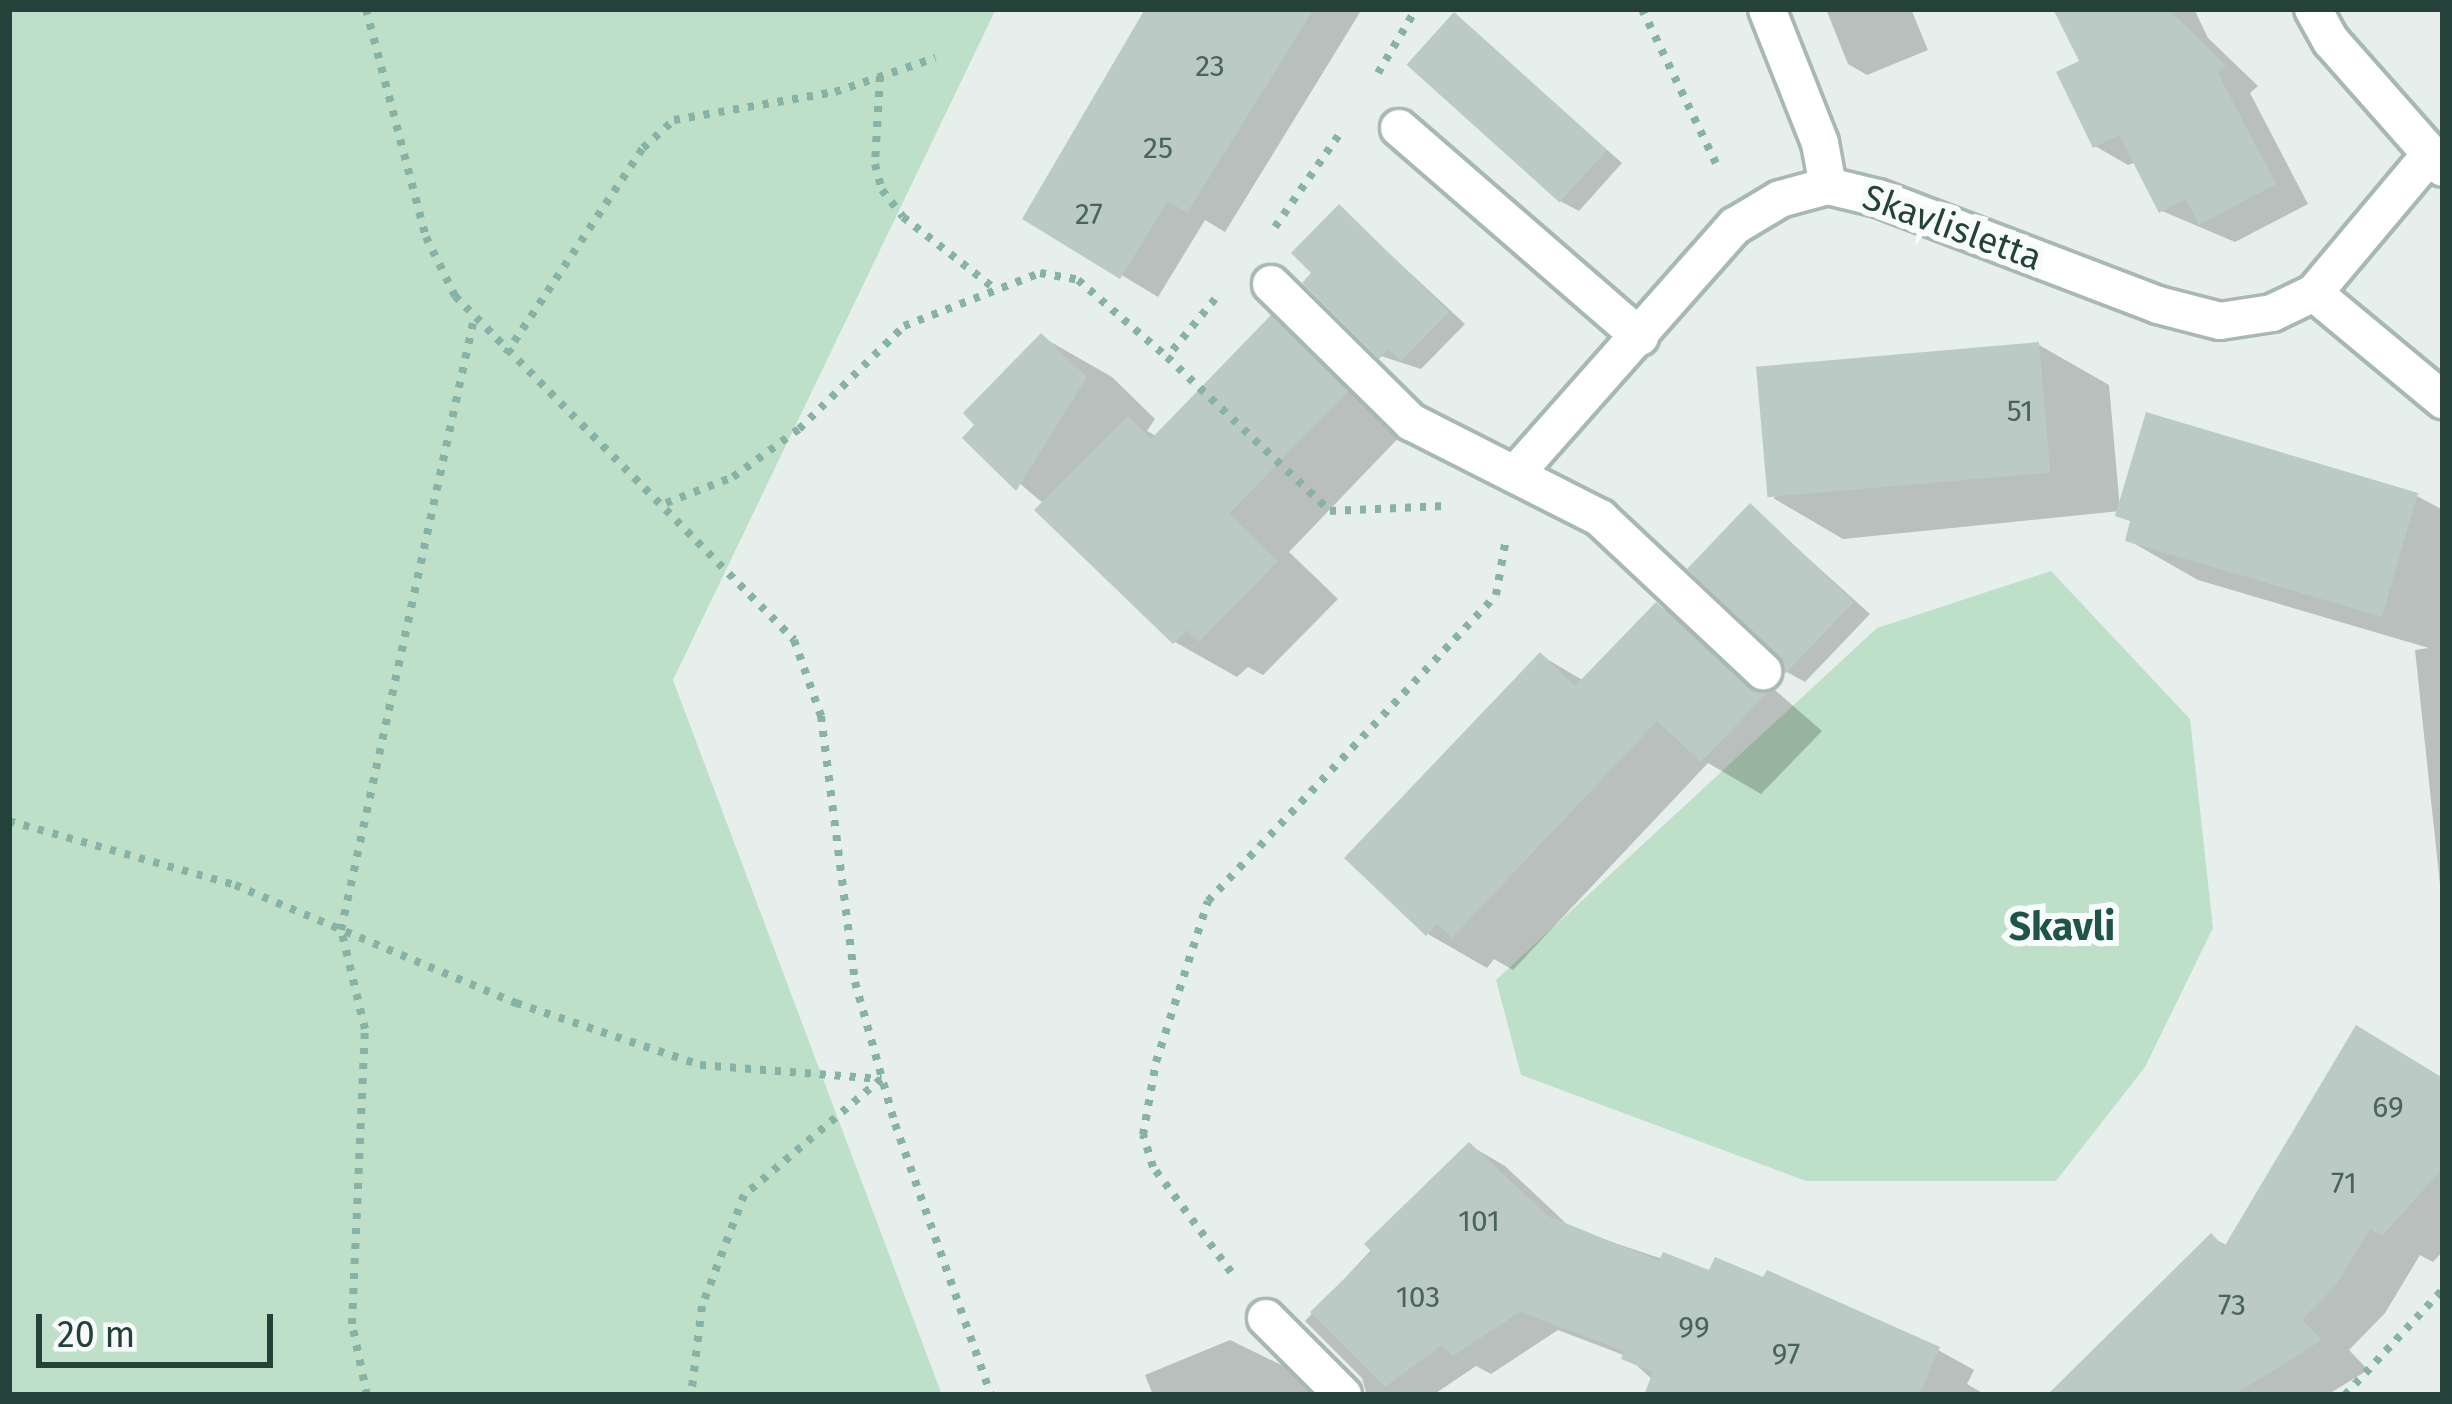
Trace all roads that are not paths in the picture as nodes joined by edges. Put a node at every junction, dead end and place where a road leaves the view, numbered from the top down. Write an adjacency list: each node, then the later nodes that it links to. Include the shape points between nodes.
1 (1767, 9): 5 (street, via 1820,143)
2 (2313, 9): 4 (street, Skavlisletta)
3 (1399, 128): 8 (street)
4 (2436, 162): 7 (street, Skavlisletta)
5 (1828, 186): 7 (street, Skavlisletta, via 2220,321 2272,313); 8 (street, Skavlisletta, via 1754,215)
6 (1271, 284): 10 (street, via 1411,422)
7 (2314, 293): 9 (street)
8 (1640, 337): 10 (street, Skavlisletta)
9 (2443, 400)
10 (1517, 472): 11 (street, via 1600,518)
11 (1762, 671)
12 (1266, 1318): 13 (street)
13 (1343, 1395)

